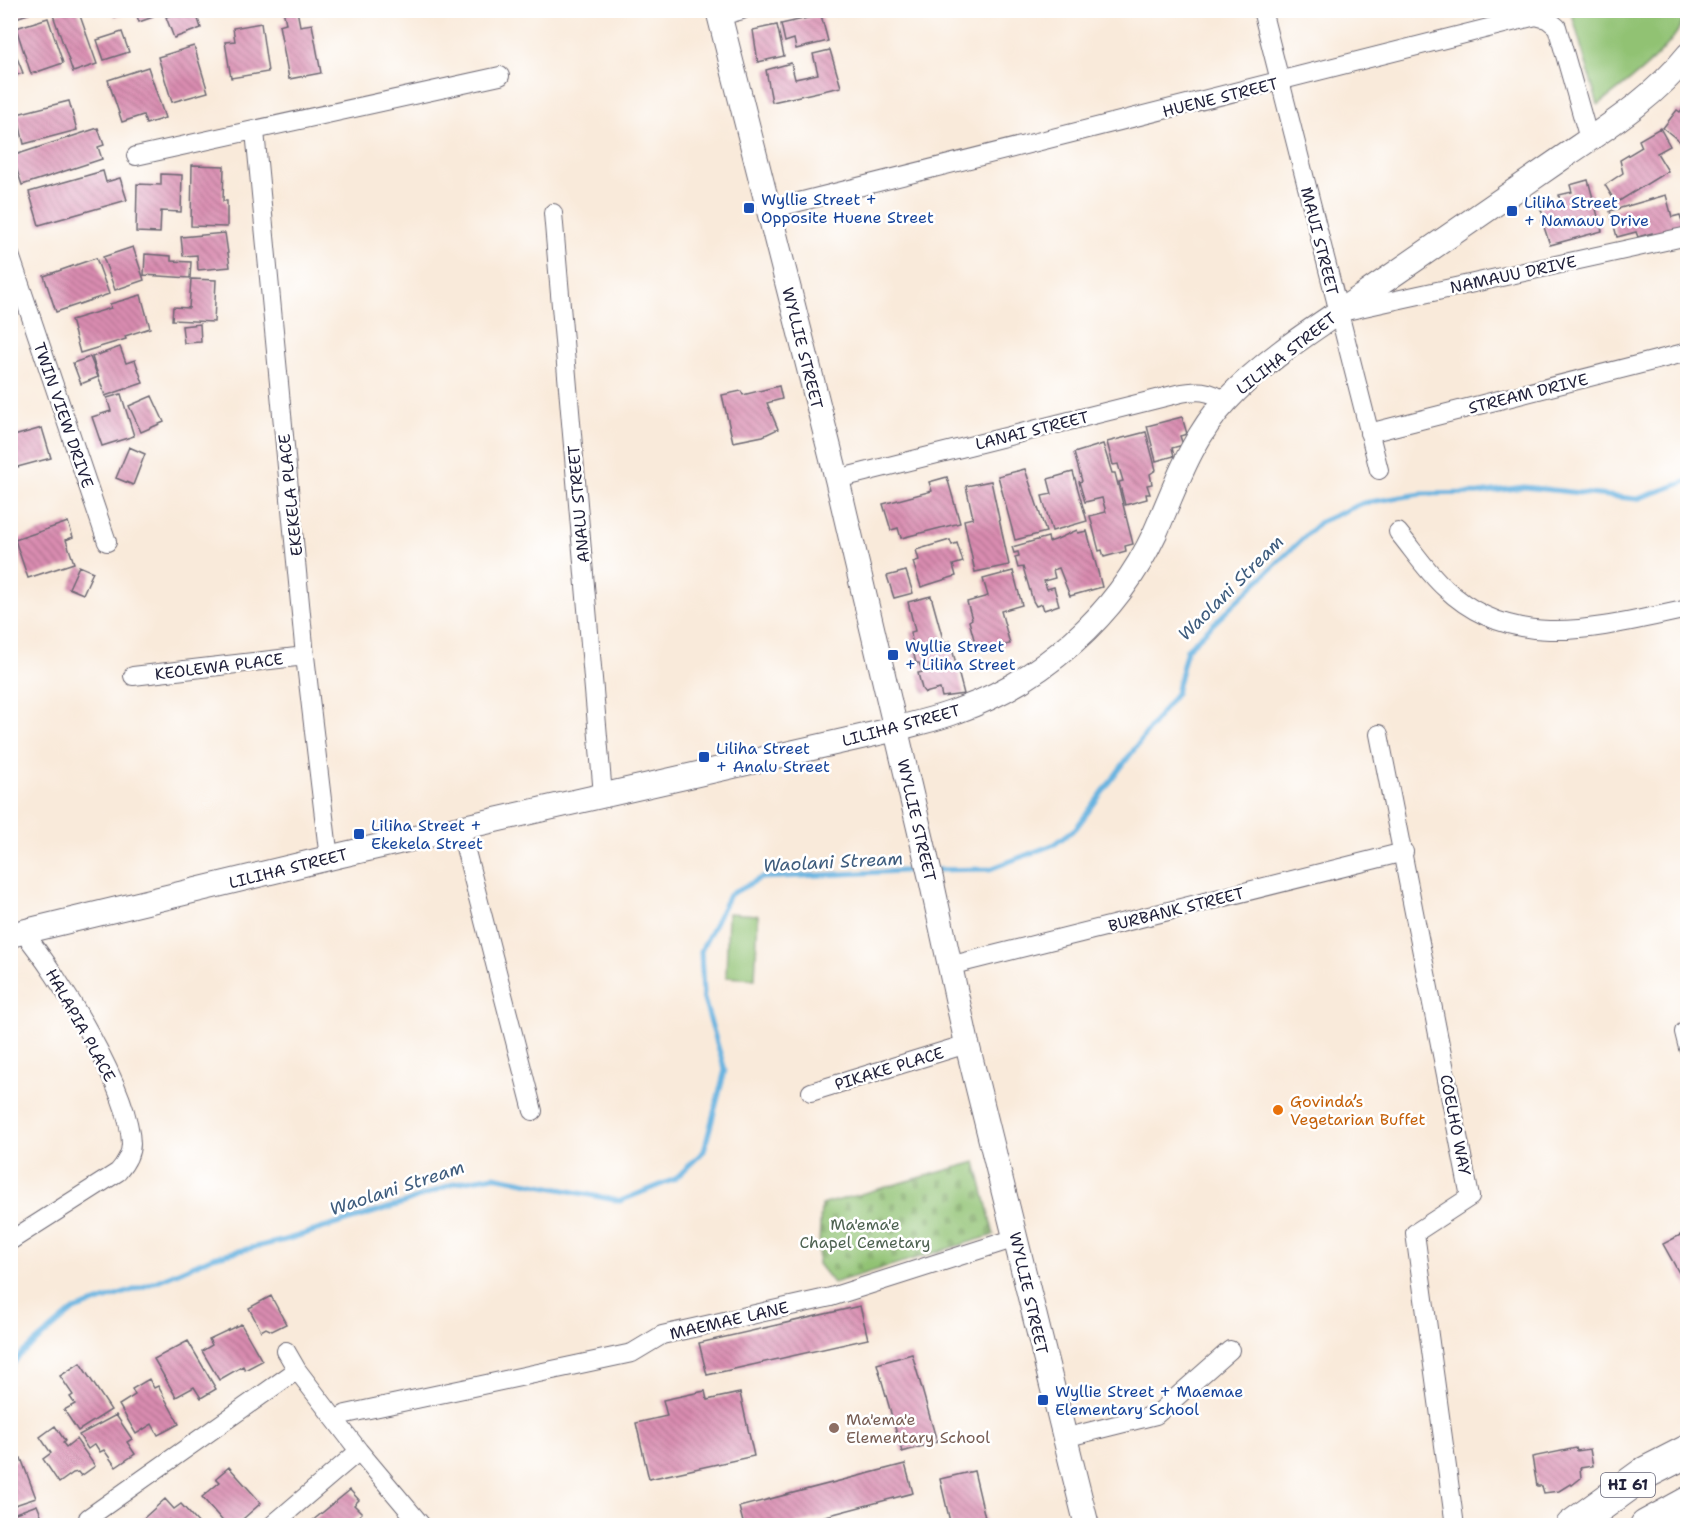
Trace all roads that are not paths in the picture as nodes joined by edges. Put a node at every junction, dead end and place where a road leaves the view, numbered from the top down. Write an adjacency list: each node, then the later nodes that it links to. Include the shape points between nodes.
1 (1262, 10): 5 (street, MAUI STREET)
2 (727, 12): 9 (street, WYLLIE STREET)
3 (1688, 55): 7 (street, LILIHA STREET, via 1642,101)
4 (500, 76): 6 (street)
5 (1279, 82): 7 (street, HUENE STREET, via 1536,16 1557,27); 9 (street, HUENE STREET); 13 (street, MAUI STREET)
6 (255, 131): 8 (street); 22 (street, EKEKELA PLACE)
7 (1589, 139): 13 (street, LILIHA STREET)
8 (136, 156)
9 (767, 210): 18 (street, WYLLIE STREET)
10 (553, 213): 26 (street, ANALU STREET)
11 (1688, 236): 13 (street, NAMAUU DRIVE)
12 (10, 255): 20 (street, TWIN VIEW DRIVE)
13 (1338, 313): 15 (street, LILIHA STREET, via 1273,360); 16 (street, MAUI STREET)
14 (1688, 352): 16 (street, STREAM DRIVE)
15 (1226, 402): 18 (street, LANAI STREET, via 1205,390 1177,394); 24 (street, LILIHA STREET, via 1185,463 1141,558 1110,604 1083,632 1018,683 957,711)
16 (1369, 433): 17 (street, MAUI STREET)
17 (1379, 470)
18 (837, 479): 24 (street, WYLLIE STREET)
19 (1398, 532): 21 (street, via 1445,589 1476,610 1530,631 1605,626)
20 (107, 542)
21 (1688, 609)
22 (305, 656): 23 (street, KEOLEWA PLACE); 29 (street, EKEKELA PLACE)
23 (133, 676)
24 (896, 729): 26 (street, LILIHA STREET); 31 (street, WYLLIE STREET)
25 (1379, 734): 28 (street, COELHO WAY)
26 (603, 795): 27 (street, LILIHA STREET)
27 (460, 828): 29 (street, LILIHA STREET); 34 (street)
28 (1404, 852): 31 (street, BURBANK STREET); 49 (street, COELHO WAY, via 1470,1197 1415,1233)
29 (329, 859): 30 (street, LILIHA STREET)
30 (17, 934): 36 (street, HALAPIA PLACE, via 41,954 108,1068 124,1110 131,1146 118,1172)
31 (948, 966): 32 (street, WYLLIE STREET)
32 (967, 1044): 33 (street, PIKAKE PLACE); 35 (street, WYLLIE STREET)
33 (811, 1092)
34 (533, 1111)
35 (1016, 1238): 40 (street, MAEMAE LANE, via 831,1297 662,1335 632,1353); 41 (street, WYLLIE STREET)
36 (10, 1241)
37 (1230, 1350): 41 (street, via 1156,1414)
38 (286, 1351): 39 (street)
39 (297, 1370): 40 (street); 45 (street)
40 (337, 1419): 42 (street)
41 (1064, 1438): 48 (street, WYLLIE STREET)
42 (358, 1451): 46 (street); 47 (street)
43 (1688, 1451): 50 (highway, HI 61, via 1645,1473)
44 (1688, 1503): 51 (highway, HI 61)
45 (87, 1518)
46 (271, 1526)
47 (422, 1526)
48 (1088, 1526)
49 (1455, 1526)
50 (1572, 1526)
51 (1647, 1526)

